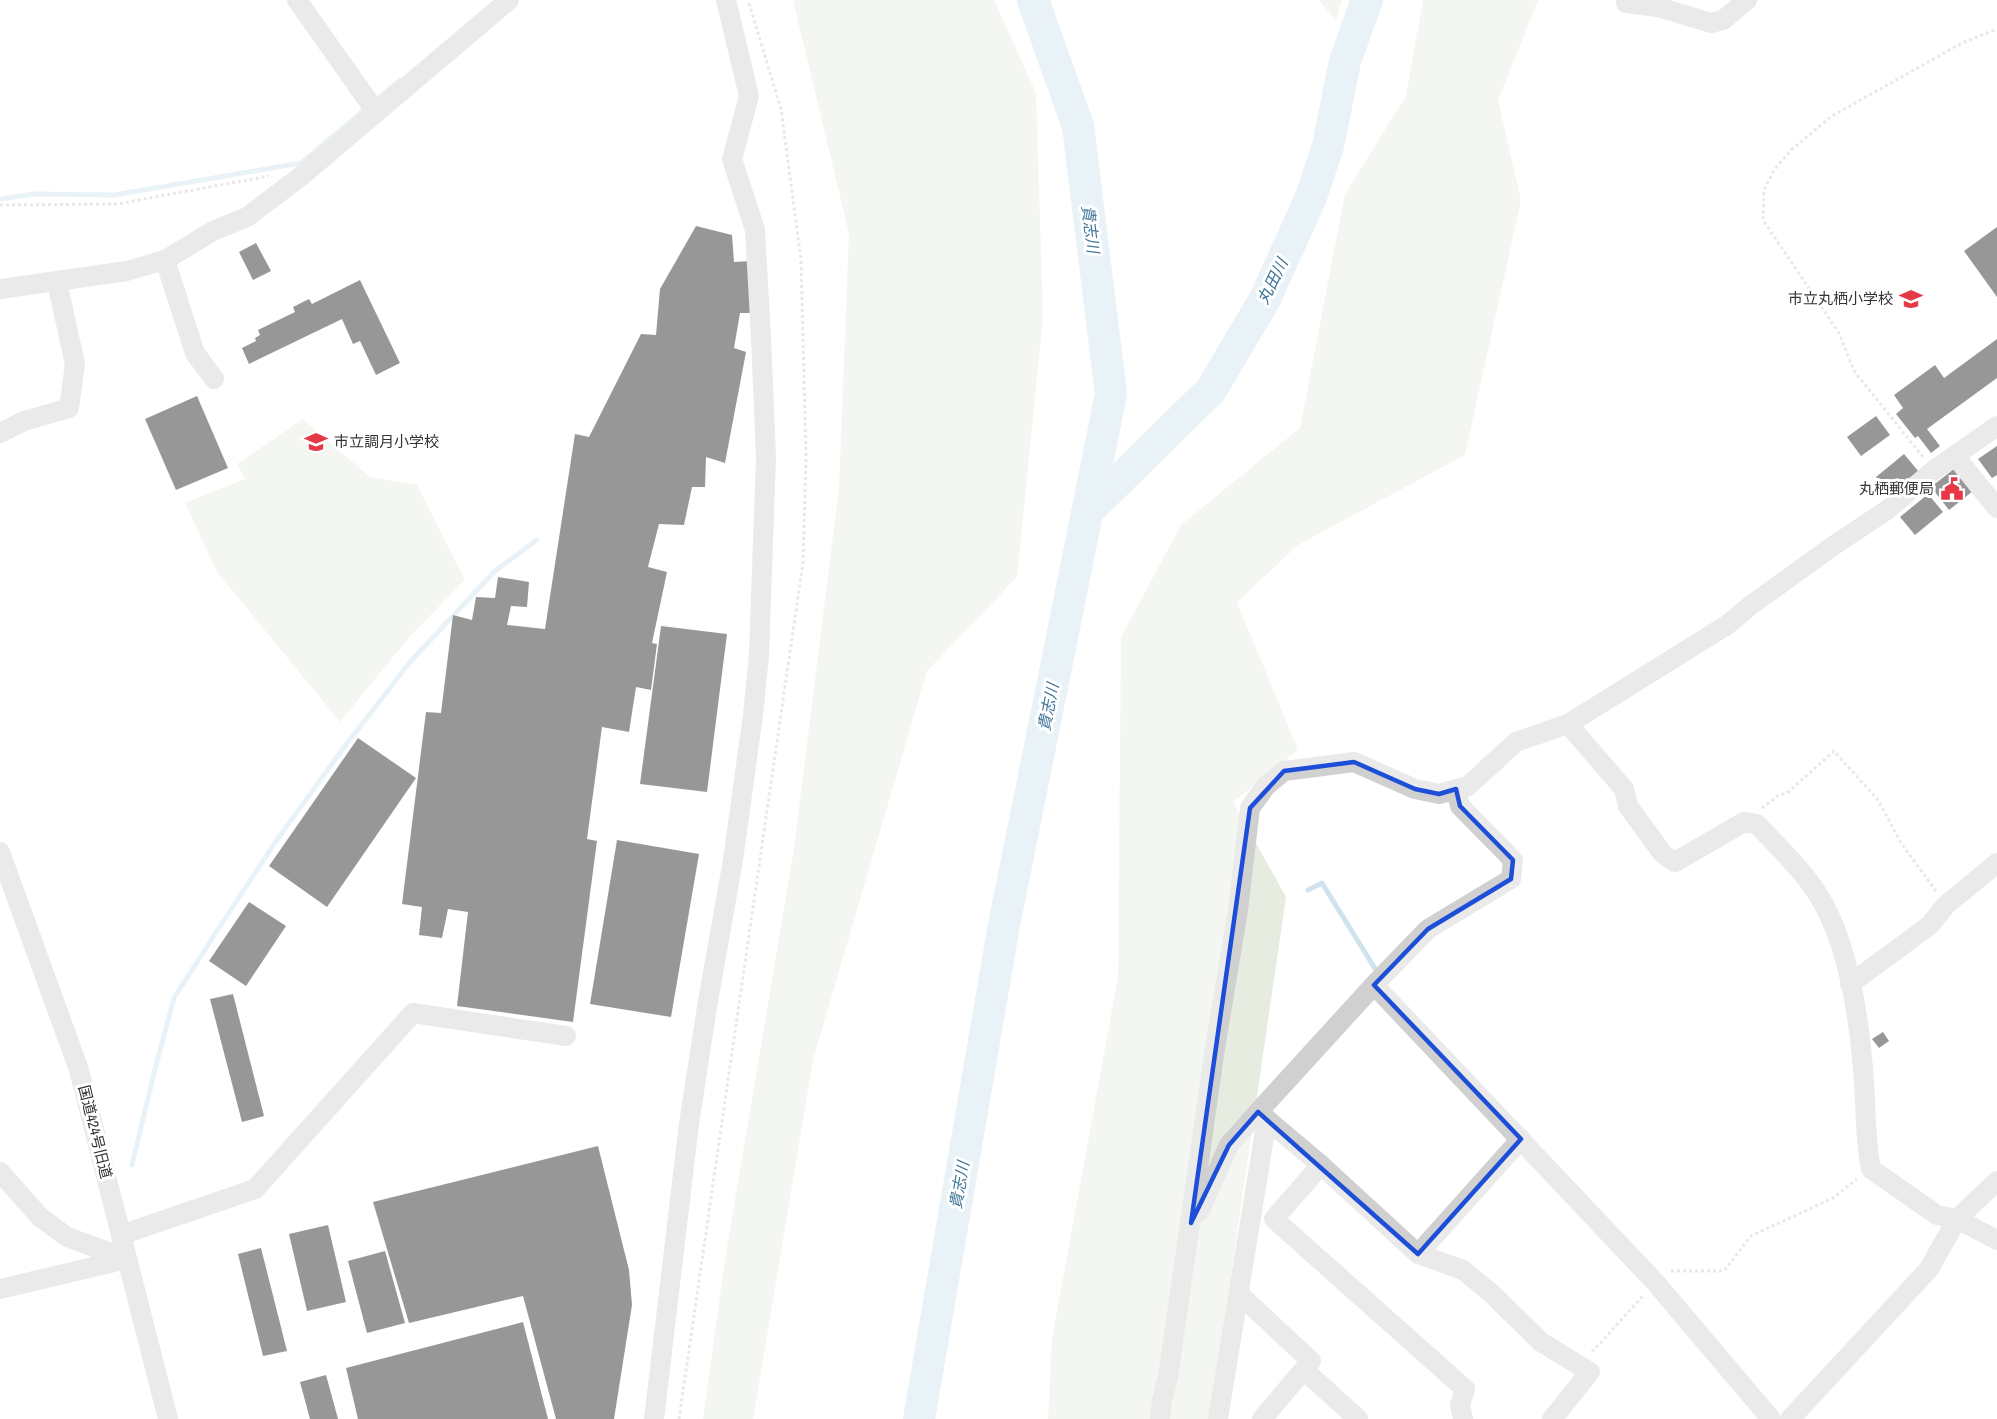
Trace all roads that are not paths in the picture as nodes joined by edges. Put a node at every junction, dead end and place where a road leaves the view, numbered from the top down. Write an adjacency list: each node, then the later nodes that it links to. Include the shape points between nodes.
1 (297, 0): 6 (street)
2 (510, 0): 6 (street)
3 (726, 0): 39 (street, via 749,96 732,159 754,230 761,337 766,457 759,655 733,860 689,1124)
4 (1747, 0): 5 (street, via 1723,20 1711,23 1658,7)
5 (1626, 3)
6 (376, 112): 7 (street, via 248,217 213,231)
7 (165, 260): 8 (street); 10 (street, via 195,353)
8 (57, 282): 9 (street); 12 (street, via 75,364 69,408 24,421)
9 (0, 289)
10 (214, 378)
11 (1997, 426): 13 (street)
12 (0, 433)
13 (1955, 456): 14 (street); 15 (street, via 1727,625)
14 (1997, 508)
15 (1568, 724): 16 (street, via 1516,742 1468,786); 19 (street, via 1623,789 1628,806 1663,854 1675,862 1744,822 1757,824 1816,891 1830,915)
16 (1456, 789): 20 (street, via 1460,806 1513,860 1511,879 1428,929); 29 (street, via 1439,794 1415,789 1354,762 1284,771 1266,786 1250,808)
17 (0, 852): 30 (street, 国道424号旧道, via 80,1070)
18 (1997, 863): 19 (street, via 1946,905 1930,925)
19 (1850, 984): 28 (street, via 1871,1169 1937,1215)
20 (1374, 985): 22 (street); 23 (street)
21 (566, 1036): 30 (street, via 413,1013 255,1189)
22 (1262, 1116): 24 (street); 29 (street, via 1229,1145); 32 (street)
23 (1521, 1139): 33 (street); 46 (street, via 1655,1282)
24 (1321, 1165): 27 (street); 33 (street)
25 (0, 1172): 34 (street, via 40,1217 67,1237)
26 (1997, 1181): 28 (street)
27 (1274, 1219): 32 (street); 44 (street, via 1465,1389 1460,1405)
28 (1957, 1220): 31 (street); 47 (street, via 1929,1269)
29 (1191, 1223): 40 (street)
30 (121, 1235): 34 (street, 国道424号旧道)
31 (1997, 1240)
32 (1245, 1254): 36 (street)
33 (1418, 1254): 45 (street, via 1463,1270 1541,1342 1590,1372)
34 (127, 1259): 35 (street); 38 (street, 国道424号旧道)
35 (0, 1289)
36 (1239, 1293): 37 (street, via 1311,1361); 41 (street)
37 (1304, 1370): 42 (street); 43 (street)
38 (168, 1419)
39 (654, 1419)
40 (1160, 1419)
41 (1218, 1419)
42 (1262, 1419)
43 (1358, 1419)
44 (1463, 1419)
45 (1552, 1419)
46 (1771, 1419)
47 (1790, 1419)

